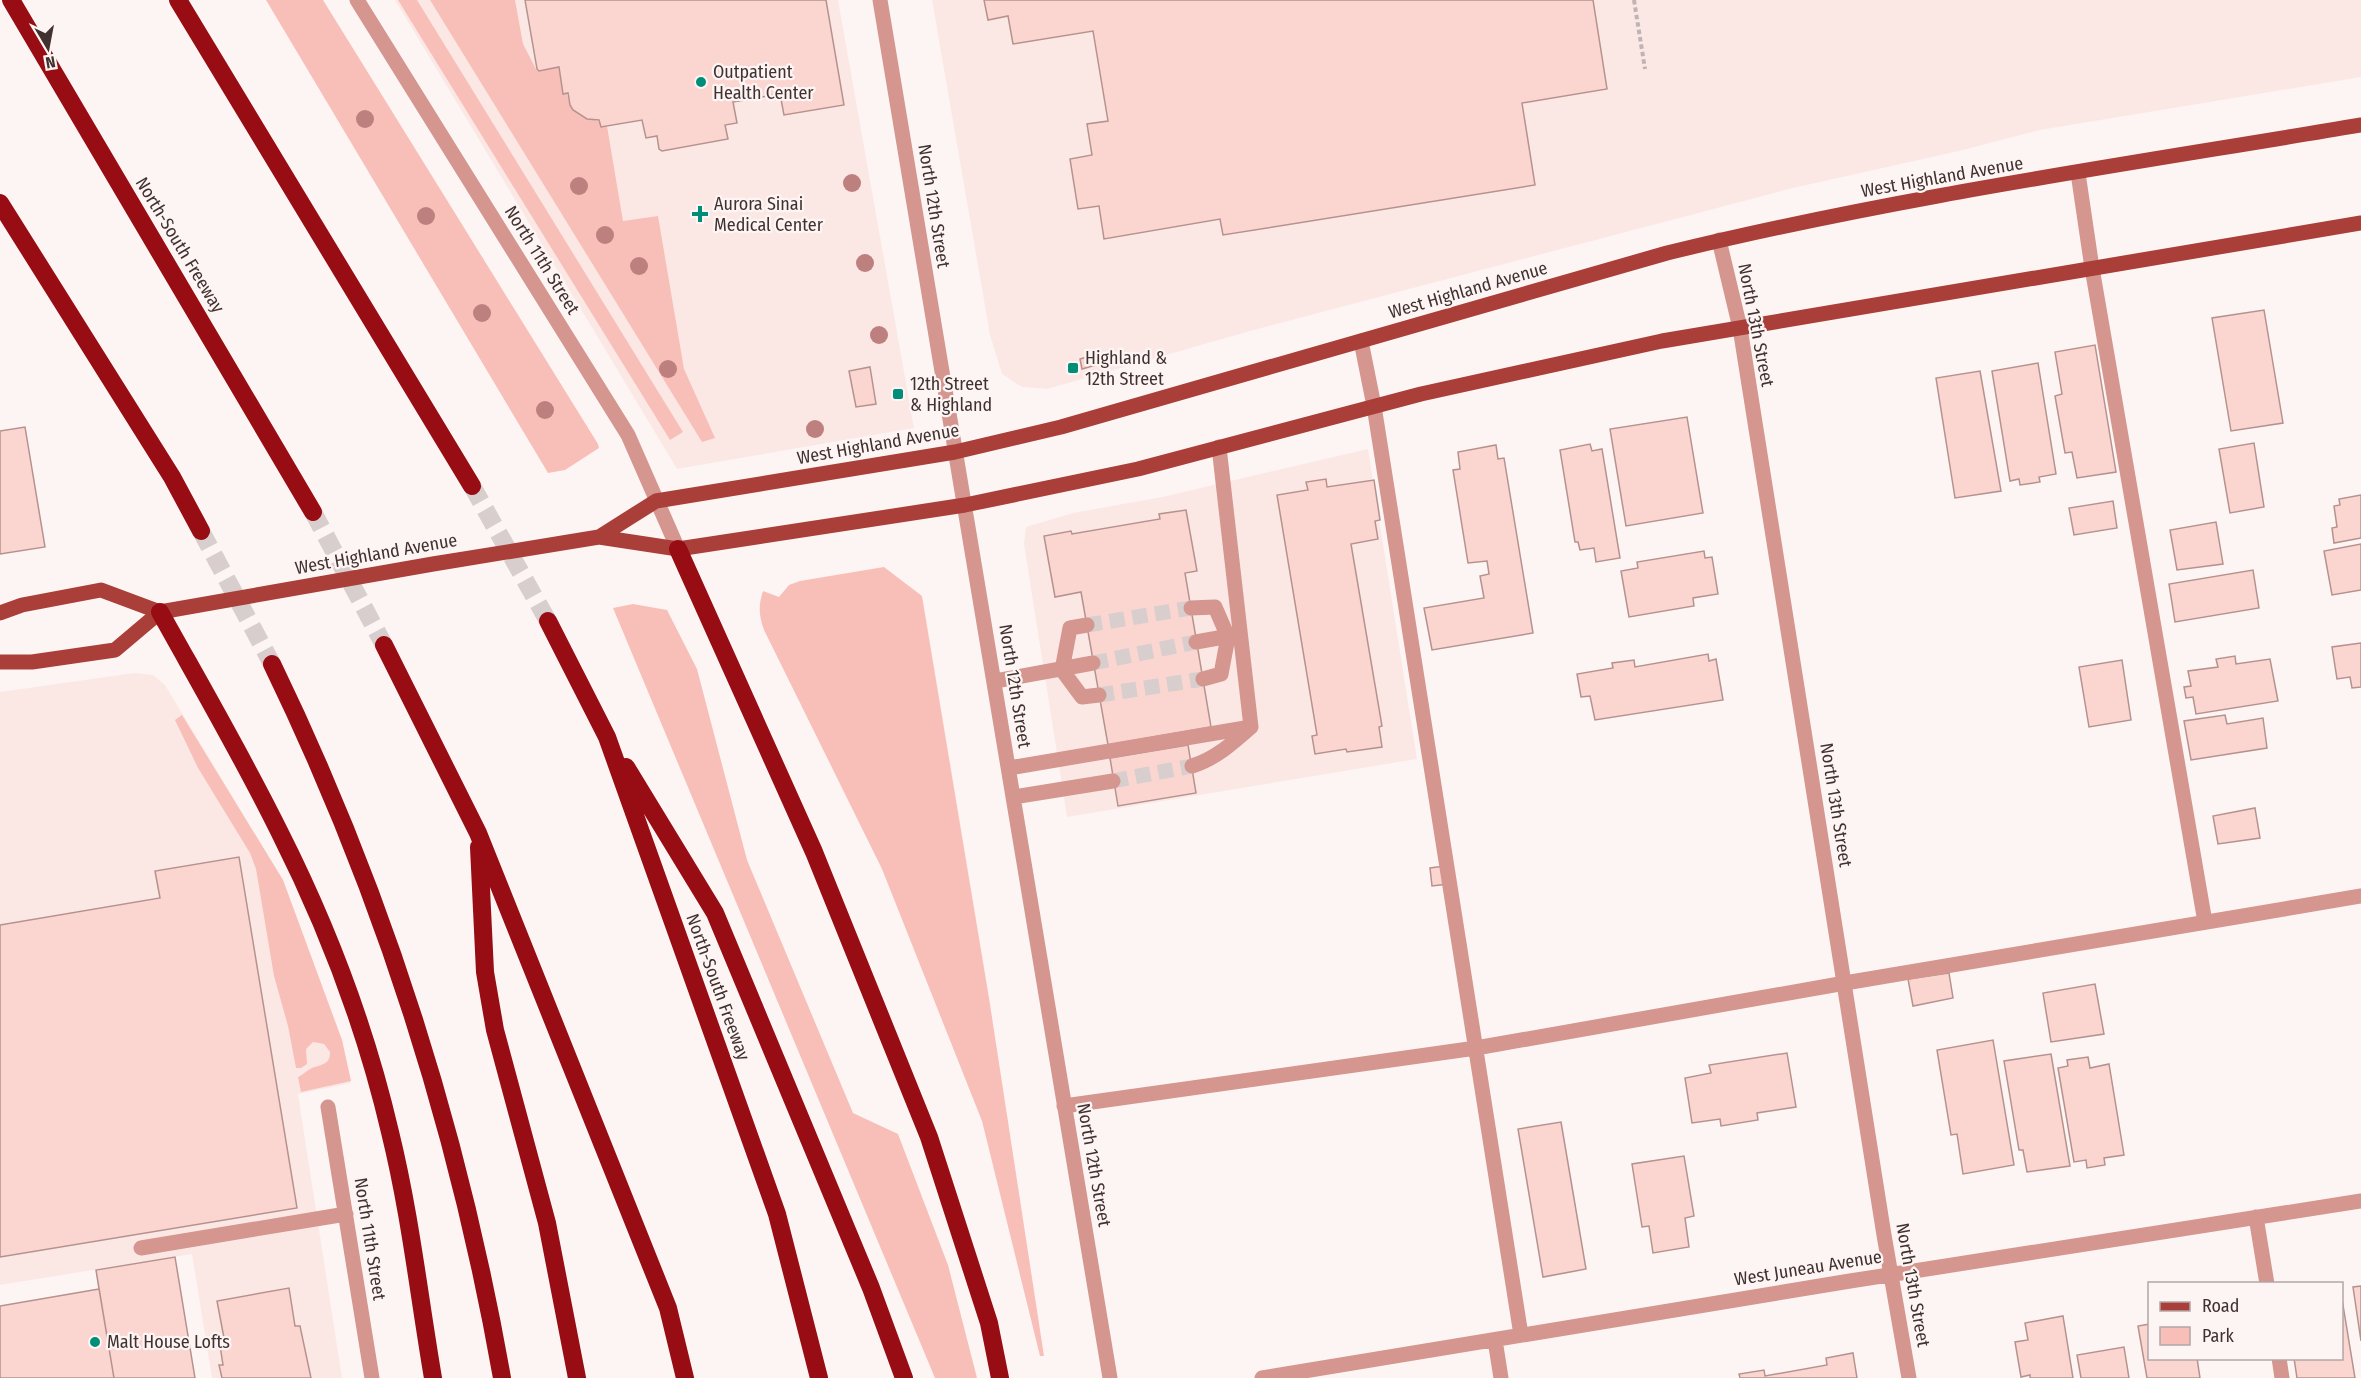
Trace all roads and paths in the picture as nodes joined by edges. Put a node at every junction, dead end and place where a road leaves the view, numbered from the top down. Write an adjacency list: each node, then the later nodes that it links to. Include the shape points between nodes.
1 (11, 0): 21 (highway, North-South Freeway)
2 (178, 0): 18 (highway)
3 (357, 0): 19 (street, North 11th Street, via 628,435)
4 (880, 0): 17 (street, North 12th Street)
5 (1634, 0): 6 (path)
6 (1645, 69)
7 (2361, 125): 8 (main road, West Highland Avenue)
8 (2078, 173): 11 (main road, West Highland Avenue); 12 (street)
9 (0, 203): 22 (highway, via 172,477)
10 (2361, 223): 12 (main road, West Highland Avenue)
11 (1719, 240): 13 (street, North 13th Street); 14 (main road, West Highland Avenue)
12 (2092, 268): 13 (main road, West Highland Avenue); 48 (street)
13 (1740, 328): 15 (main road, West Highland Avenue, via 1541,366); 49 (street, North 13th Street)
14 (1361, 341): 15 (street); 17 (main road, West Highland Avenue, via 1061,427)
15 (1374, 406): 16 (main road, West Highland Avenue); 50 (street)
16 (1219, 447): 20 (main road, West Highland Avenue, via 1138,469); 30 (street)
17 (955, 452): 19 (main road, West Highland Avenue); 20 (street, North 12th Street)
18 (472, 486)
19 (656, 501): 23 (main road, West Highland Avenue); 24 (street, North 11th Street)
20 (965, 505): 24 (main road, West Highland Avenue); 38 (street, North 12th Street)
21 (313, 512)
22 (201, 531)
23 (599, 537): 24 (main road, West Highland Avenue); 26 (main road, West Highland Avenue)
24 (678, 549): 69 (highway, via 814,852 929,1137 989,1323)
25 (1191, 608): 30 (street, via 1215,607)
26 (160, 612): 27 (main road, via 101,590); 33 (main road, via 116,650 32,662); 63 (highway, via 280,832 339,968 390,1131 410,1224)
27 (0, 613)
28 (548, 621): 41 (highway, North-South Freeway)
29 (1087, 625): 36 (street, via 1070,628)
30 (1235, 636): 31 (street); 37 (street, via 1221,674); 40 (street)
31 (1196, 642)
32 (384, 645): 46 (highway)
33 (0, 662)
34 (1093, 663): 36 (street)
35 (272, 664): 64 (highway, via 349,834 415,1020 474,1237)
36 (1062, 670): 38 (street); 39 (street, via 1082,697)
37 (1203, 679)
38 (995, 681): 43 (street, North 12th Street)
39 (1099, 695)
40 (1251, 727): 42 (street, via 1228,748); 43 (street)
41 (607, 737): 67 (highway, North-South Freeway, via 777,1214); 68 (highway, via 716,913)
42 (1192, 766)
43 (1009, 768): 45 (street, North 12th Street)
44 (1113, 781): 45 (street)
45 (1014, 797): 51 (street, North 12th Street)
46 (478, 833): 65 (highway, via 485,972 495,1030 547,1223); 66 (highway, via 668,1308)
47 (2361, 896): 48 (street)
48 (2205, 922): 49 (street)
49 (1845, 983): 50 (street); 57 (street, North 13th Street)
50 (1476, 1048): 51 (street); 59 (street)
51 (1064, 1106): 70 (street, North 12th Street)
52 (328, 1107): 54 (street, North 11th Street)
53 (2361, 1201): 55 (street, West Juneau Avenue)
54 (346, 1214): 56 (street); 62 (street, North 11th Street)
55 (2256, 1217): 57 (street, West Juneau Avenue); 58 (street)
56 (141, 1248)
57 (1891, 1275): 59 (street, West Juneau Avenue); 73 (street, North 13th Street)
58 (2267, 1282)
59 (1521, 1335): 60 (street, West Juneau Avenue)
60 (1495, 1340): 71 (street, West Juneau Avenue); 72 (street)
61 (2279, 1360): 74 (street)
62 (372, 1378)
63 (433, 1378)
64 (502, 1378)
65 (577, 1378)
66 (685, 1378)
67 (819, 1378)
68 (904, 1378)
69 (1000, 1378)
70 (1110, 1378)
71 (1263, 1378)
72 (1501, 1378)
73 (1909, 1378)
74 (2282, 1378)

